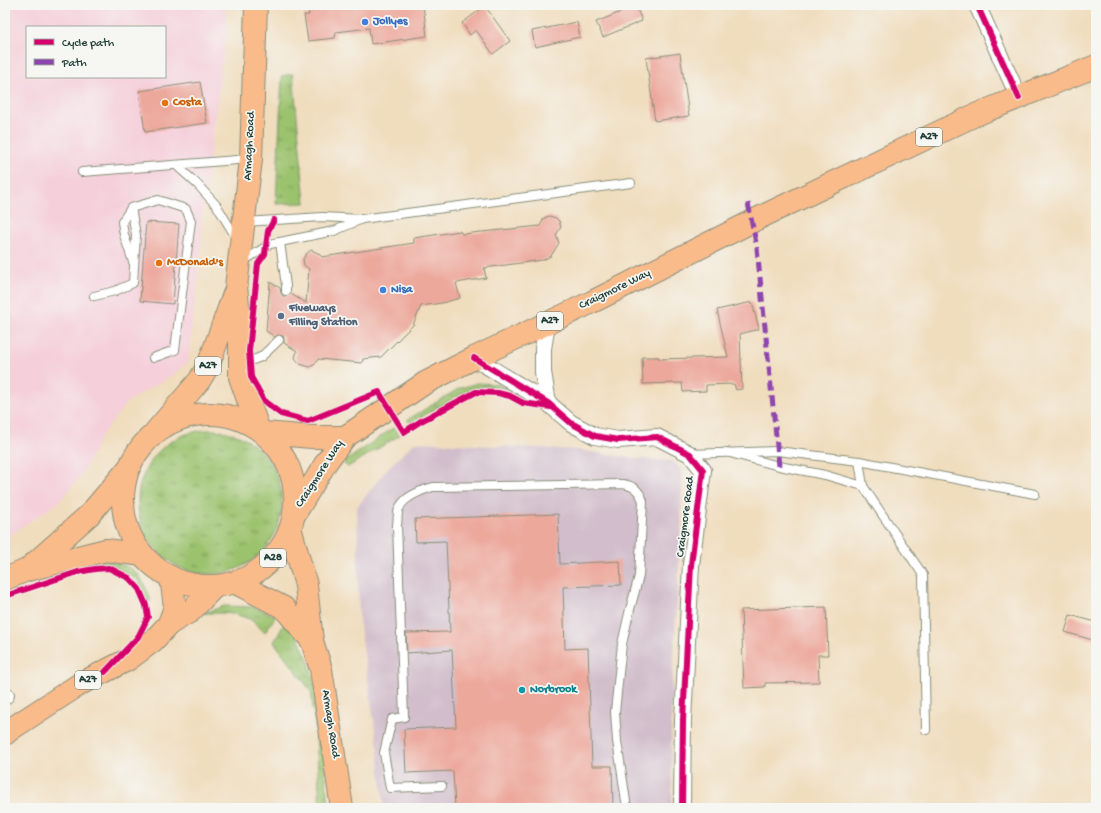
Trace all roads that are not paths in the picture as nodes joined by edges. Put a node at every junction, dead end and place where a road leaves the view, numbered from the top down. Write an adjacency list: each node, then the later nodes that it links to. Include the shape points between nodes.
1 (256, 5): 5 (main road, Armagh Road / A27)
2 (977, 5): 4 (street)
3 (1096, 66): 4 (main road, A27)
4 (1019, 98): 18 (main road, Craigmore Way / A27, via 973,116 765,215)
5 (251, 159): 6 (lane); 11 (main road, Armagh Road / A27)
6 (176, 165): 7 (lane); 13 (lane, via 217,206)
7 (82, 172)
8 (631, 183): 10 (lane)
9 (131, 208): 14 (lane, via 136,235); 14 (lane, via 122,222); 20 (lane, via 158,200 186,209 191,221 175,350)
10 (362, 219): 11 (lane, via 322,217); 12 (lane, via 334,231)
11 (243, 222): 13 (main road, Armagh Road / A27)
12 (280, 242): 13 (lane); 16 (lane)
13 (239, 255): 15 (main road, Armagh Road / A27)
14 (134, 267): 17 (lane, via 133,283)
15 (236, 287): 22 (main road, Armagh Road / A27, via 240,322); 25 (main road, Armagh Road / A27, via 208,366 199,381)
16 (286, 291)
17 (94, 296)
18 (547, 323): 21 (main road, Craigmore Way / A27); 23 (street, via 543,372)
19 (279, 340): 22 (lane, via 261,357)
20 (153, 358)
21 (474, 358): 23 (street, Craigmore Road); 26 (main road, Craigmore Way / A27, via 425,383)
22 (239, 364): 24 (main road, Armagh Road / A27, via 240,377)
23 (548, 403): 28 (street, Craigmore Road, via 571,423 595,436 618,440 657,436)
24 (261, 430): 25 (main road, A28, via 245,420 222,414 199,414 176,420); 26 (main road, Craigmore Way, via 312,437); 33 (main road, A28, via 281,451 292,472 296,492)
25 (156, 431): 30 (main road, A28, via 140,448)
26 (345, 436): 33 (main road, Craigmore Way / A27, via 327,461)
27 (726, 452): 28 (lane); 29 (lane, via 777,451); 31 (lane)
28 (690, 454): 47 (street, Craigmore Road, via 702,470 691,565 683,720)
29 (859, 461): 31 (lane); 32 (lane)
30 (129, 468): 34 (main road, A28, via 124,486 126,524); 35 (main road, via 89,515)
31 (863, 486): 42 (lane, via 923,575)
32 (1035, 494)
33 (293, 521): 38 (main road, A28, via 282,548 269,563 254,575); 41 (main road, Armagh Road / A28, via 306,585)
34 (143, 555): 35 (main road, via 106,550); 36 (main road, A28, via 156,568)
35 (27, 570): 37 (main road)
36 (171, 577): 39 (main road, A28, via 192,585); 40 (main road, A27, via 175,607)
37 (5, 579)
38 (236, 583): 39 (main road, A28); 41 (main road, Armagh Road / A28, via 284,608)
39 (215, 586): 40 (main road, A27, via 191,611)
40 (169, 624): 43 (main road, A27, via 153,641 129,659 80,684)
41 (312, 641): 45 (main road, Armagh Road / A28, via 322,676)
42 (926, 730)
43 (5, 734)
44 (442, 786): 46 (lane, via 390,788 384,753 392,719 404,717 397,525 399,508 419,491 433,487 623,484 636,488 643,502 639,576 622,644 615,712)
45 (342, 808)
46 (627, 808)
47 (682, 808)

